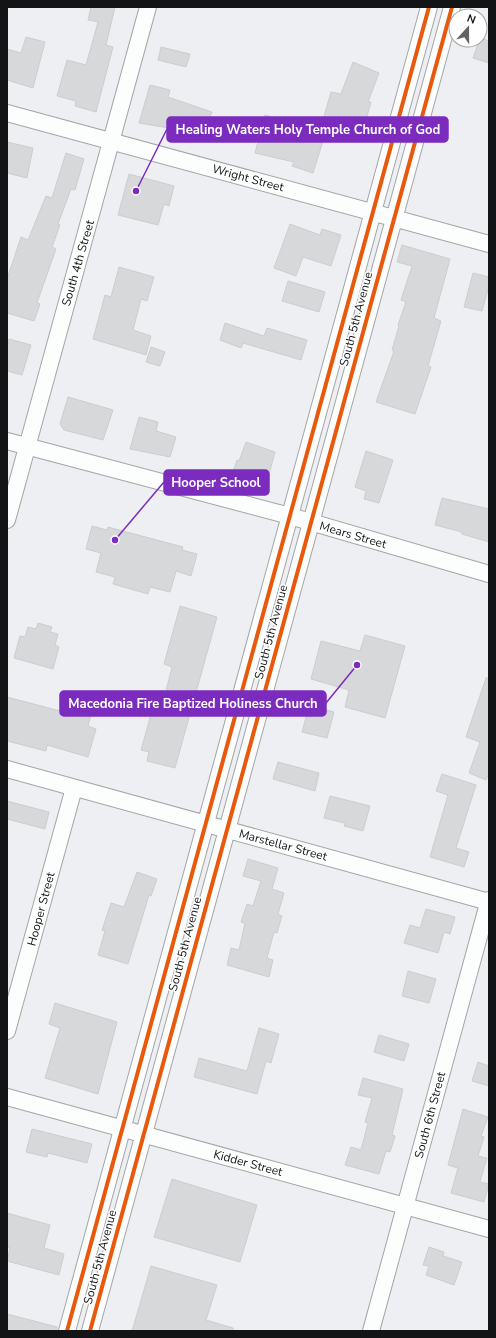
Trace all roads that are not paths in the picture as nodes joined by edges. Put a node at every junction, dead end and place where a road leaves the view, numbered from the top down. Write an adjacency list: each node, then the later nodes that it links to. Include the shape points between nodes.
1 (148, 7): 5 (street, South 4th Street)
2 (429, 7): 6 (street, South 5th Avenue)
3 (452, 7): 7 (street, South 5th Avenue)
4 (7, 113): 5 (street, Wright Street)
5 (112, 141): 6 (street, Wright Street); 10 (street, South 4th Street)
6 (373, 212): 7 (street, Wright Street); 11 (street, South 5th Avenue)
7 (395, 217): 8 (street, Wright Street); 13 (street, South 5th Avenue)
8 (489, 244)
9 (7, 441): 10 (street, Mears Street)
10 (27, 446): 11 (street, Mears Street); 12 (street, South 4th Street)
11 (290, 516): 13 (street, Mears Street); 17 (street, South 5th Avenue)
12 (7, 520)
13 (311, 522): 14 (street, Mears Street); 18 (street, South 5th Avenue)
14 (489, 574)
15 (7, 769): 16 (street, Marstellar Street)
16 (74, 788): 17 (street, Marstellar Street); 20 (street, Hooper Street)
17 (205, 824): 18 (street, Marstellar Street); 22 (street, South 5th Avenue)
18 (227, 830): 19 (street, Marstellar Street); 23 (street, South 5th Avenue)
19 (489, 901): 24 (street, South 6th Street)
20 (7, 1031)
21 (7, 1097): 22 (street, Kidder Street)
22 (122, 1129): 23 (street, Kidder Street); 26 (street, South 5th Avenue)
23 (144, 1135): 24 (street, Kidder Street); 27 (street, South 5th Avenue)
24 (405, 1206): 25 (street, Kidder Street); 28 (street, South 6th Street)
25 (489, 1230)
26 (67, 1331)
27 (90, 1331)
28 (371, 1331)

